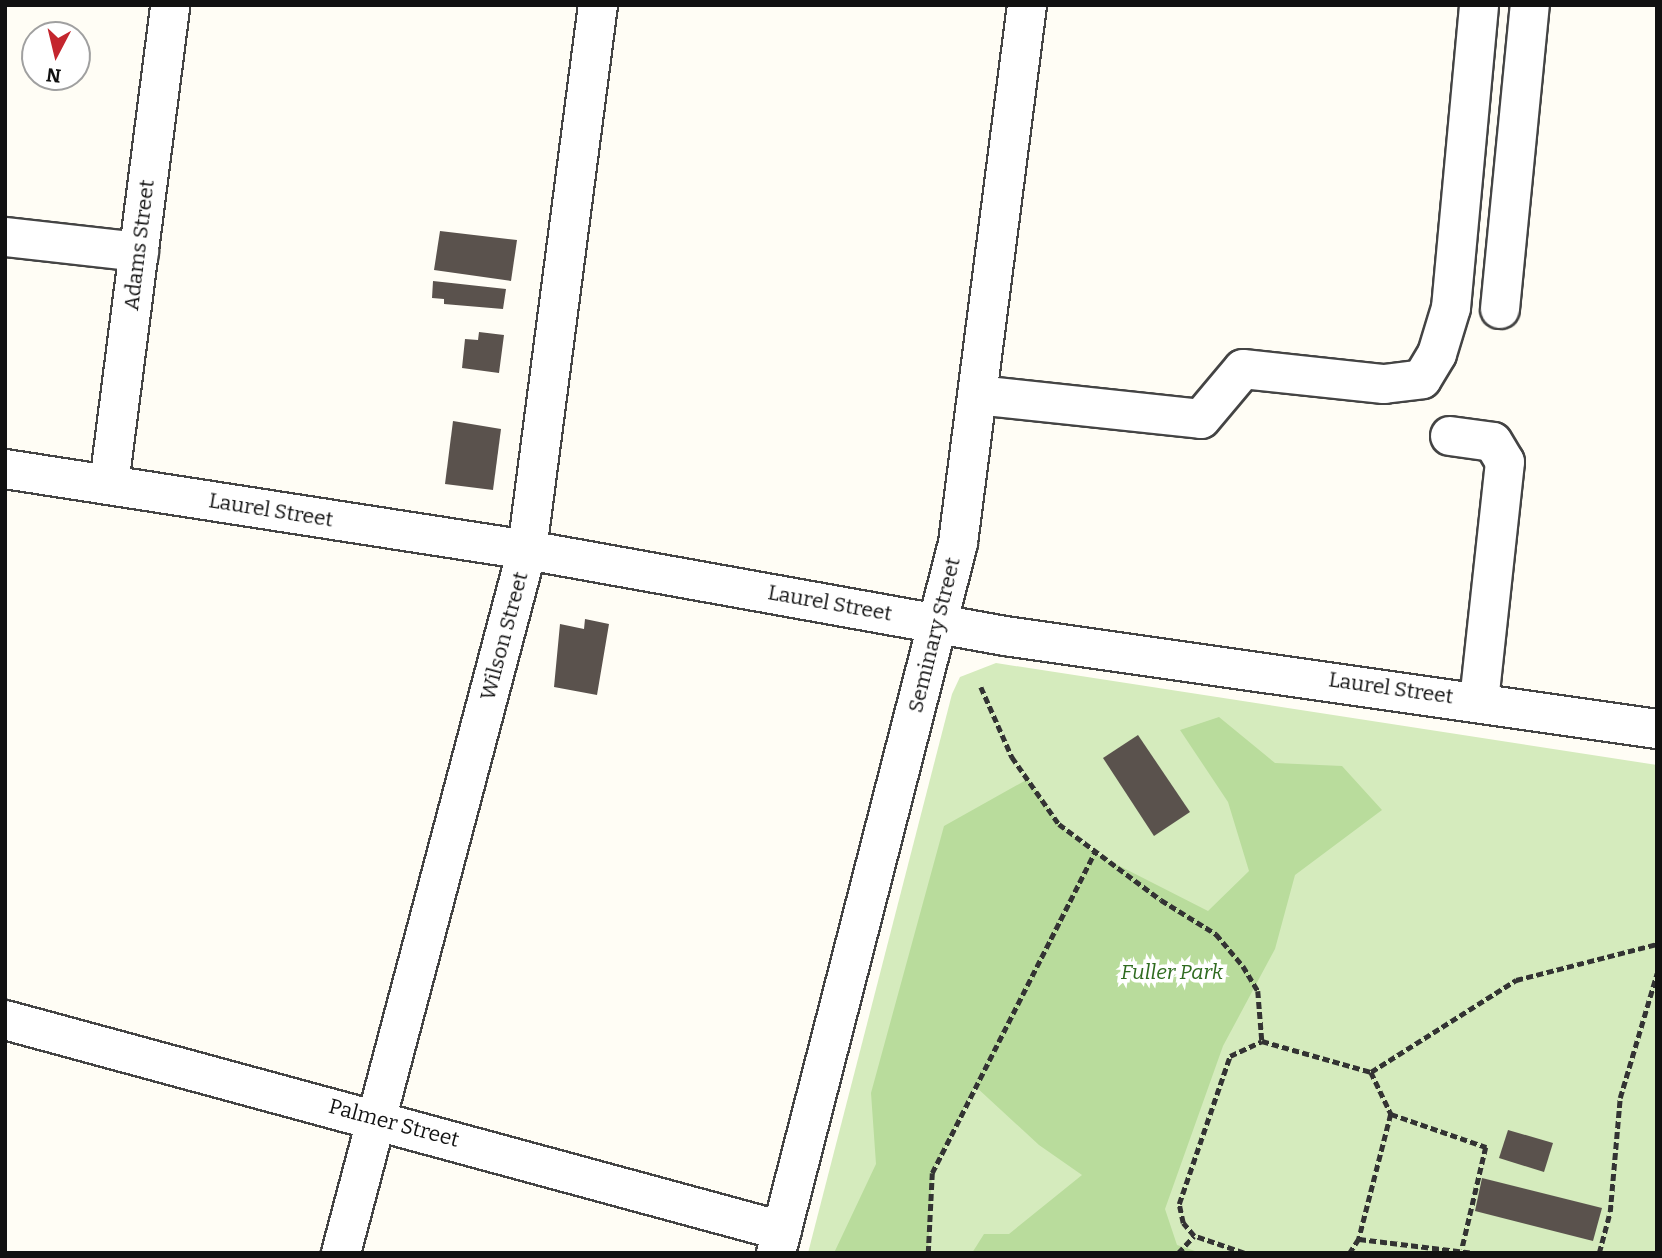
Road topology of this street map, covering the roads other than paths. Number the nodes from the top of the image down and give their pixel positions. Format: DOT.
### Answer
graph roads {
  1 [pos="170,5"];
  2 [pos="598,5"];
  3 [pos="1027,5"];
  4 [pos="1479,5"];
  5 [pos="1530,5"];
  6 [pos="5,236"];
  7 [pos="139,251"];
  8 [pos="1500,309"];
  9 [pos="977,395"];
  10 [pos="1450,436"];
  11 [pos="5,469"];
  12 [pos="109,484"];
  13 [pos="527,550"];
  14 [pos="937,622"];
  15 [pos="1479,701"];
  16 [pos="1657,729"];
  17 [pos="5,1020"];
  18 [pos="377,1118"];
  19 [pos="779,1242"];
  20 [pos="341,1253"];
  1 -- 7 [label="street, Adams Street"];
  2 -- 13 [label="street, Wilson Street"];
  3 -- 9 [label="street, Seminary Street"];
  4 -- 9 [label="street"];
  5 -- 8 [label="street"];
  6 -- 7 [label="street"];
  7 -- 12 [label="street, Adams Street"];
  9 -- 14 [label="street, Seminary Street"];
  10 -- 15 [label="street"];
  11 -- 12 [label="street, Laurel Street"];
  12 -- 13 [label="street, Laurel Street"];
  13 -- 14 [label="street, Laurel Street"];
  13 -- 18 [label="street, Wilson Street"];
  14 -- 15 [label="street, Laurel Street"];
  14 -- 19 [label="street, Seminary Street"];
  15 -- 16 [label="street, Laurel Street"];
  17 -- 18 [label="street, Palmer Street"];
  18 -- 19 [label="street, Palmer Street"];
  18 -- 20 [label="street, Wilson Street"];
}
